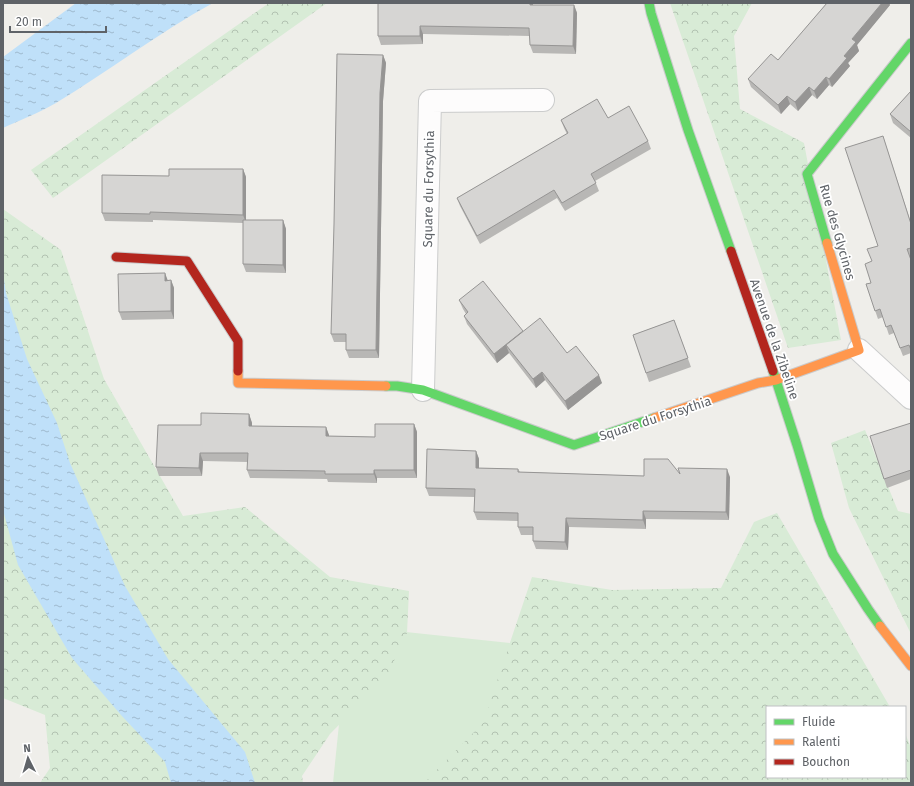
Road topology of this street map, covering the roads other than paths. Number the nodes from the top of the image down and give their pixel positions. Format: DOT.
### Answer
graph roads {
  1 [pos="649,3"];
  2 [pos="911,43"];
  3 [pos="543,100"];
  4 [pos="116,257"];
  5 [pos="859,350"];
  6 [pos="776,380"];
  7 [pos="423,390"];
  8 [pos="911,398"];
  9 [pos="911,666"];
  1 -- 6 [label="street, Avenue de la Zibeline"];
  2 -- 5 [label="street, Rue des Glycines"];
  3 -- 7 [label="street, Square du Forsythia"];
  4 -- 7 [label="street, Square du Forsythia"];
  5 -- 6 [label="street"];
  5 -- 8 [label="street"];
  6 -- 7 [label="street, Square du Forsythia"];
  6 -- 9 [label="street, Avenue de la Zibeline"];
}
